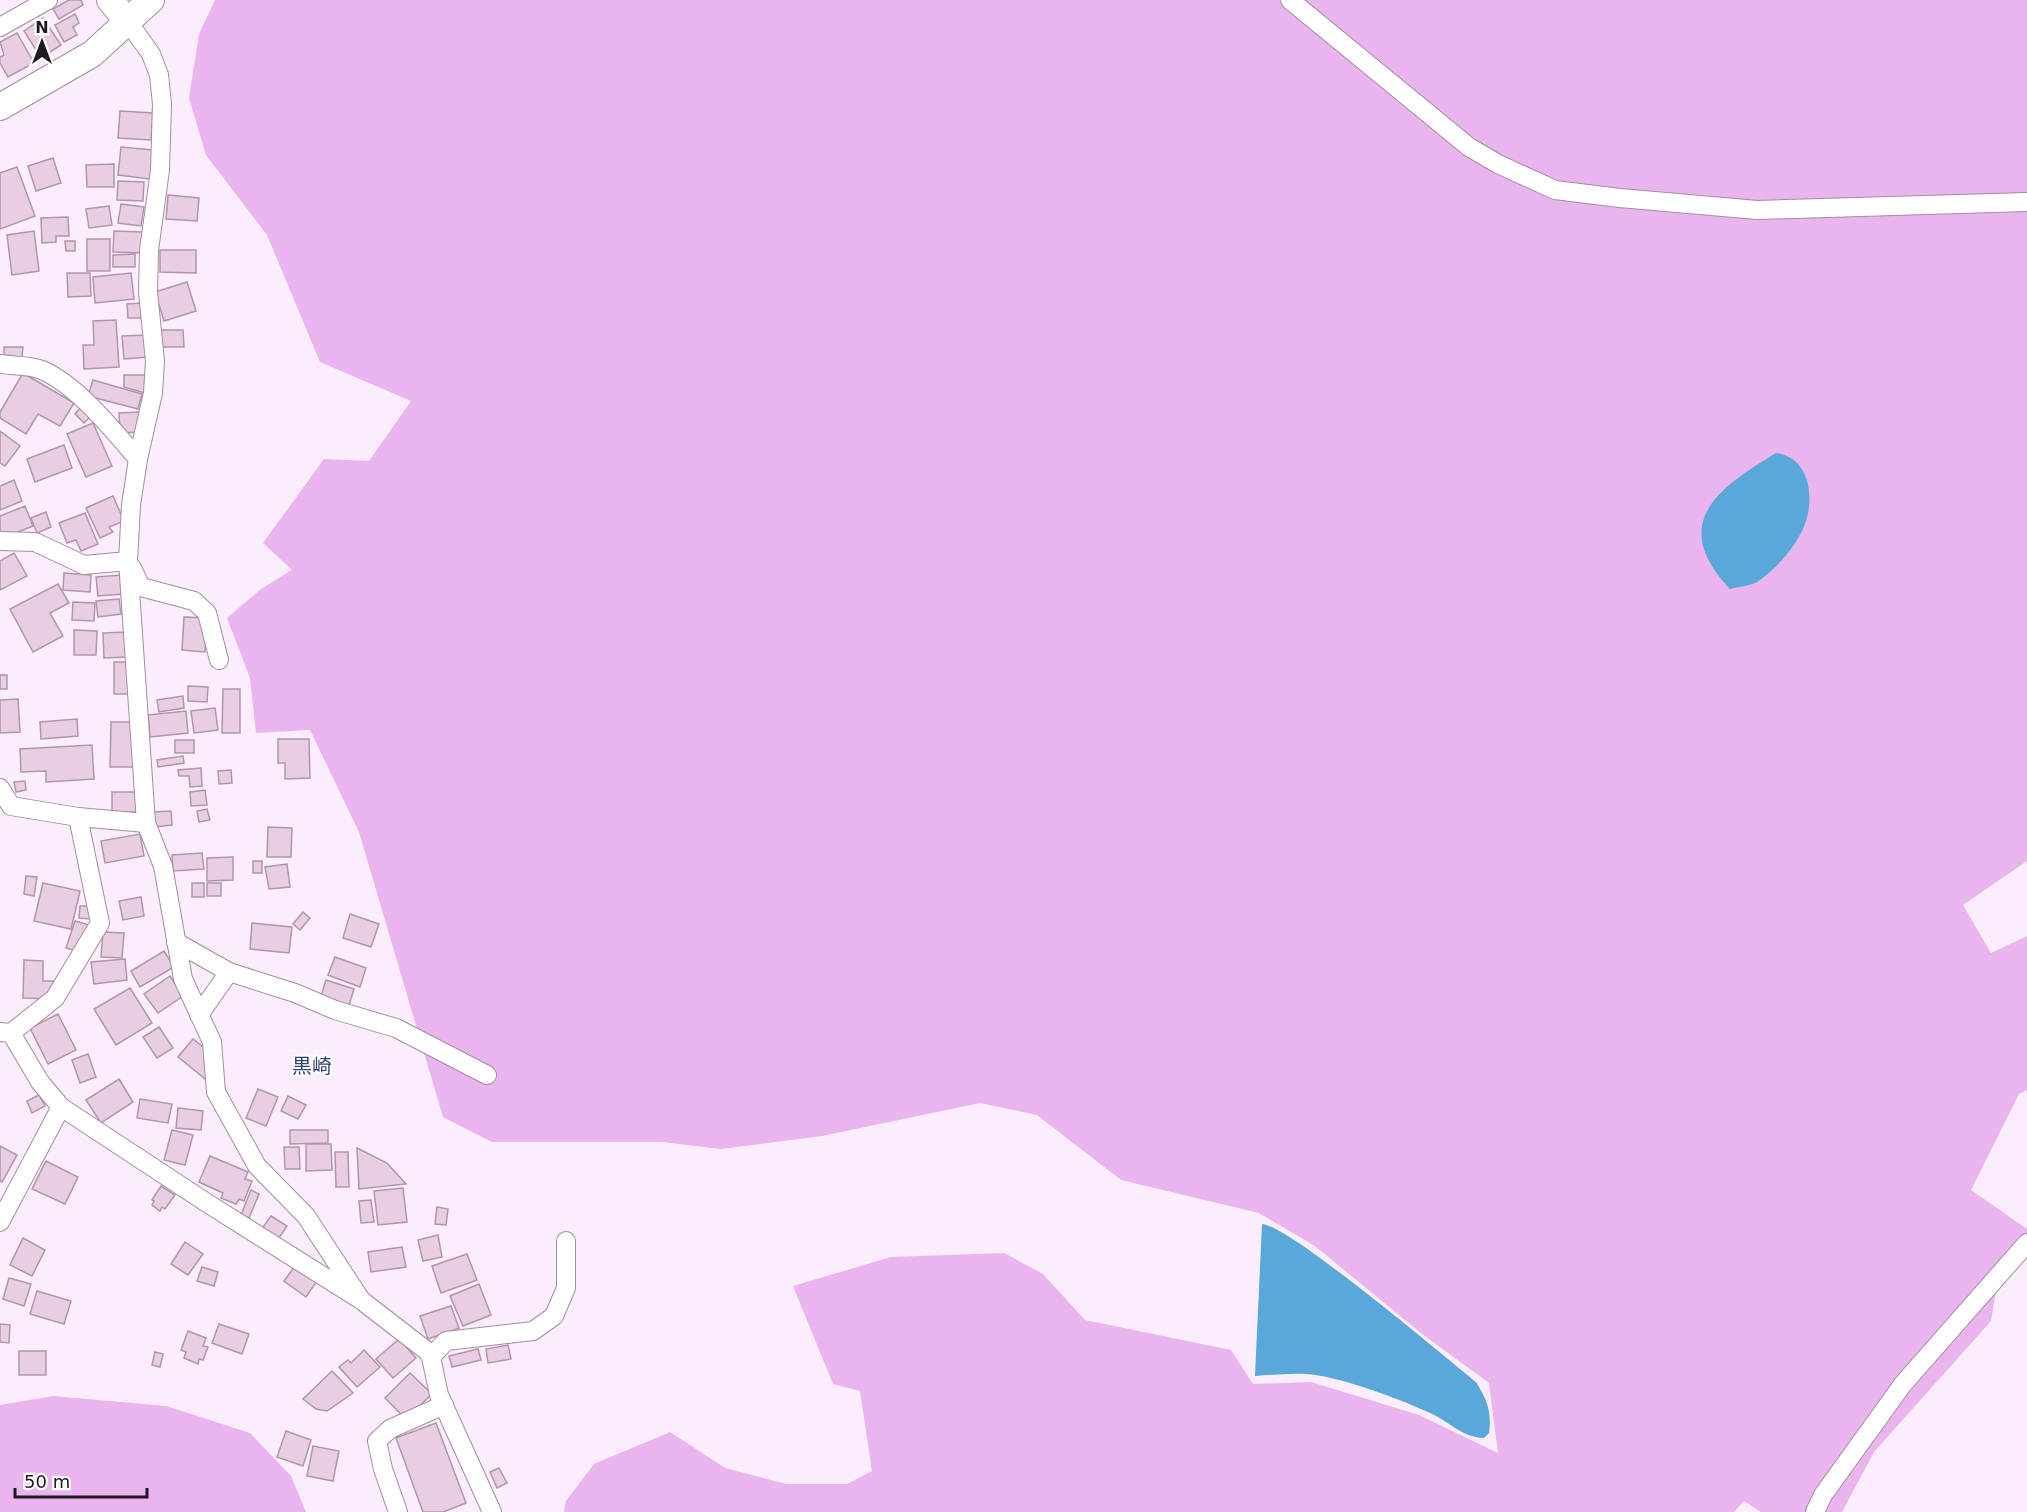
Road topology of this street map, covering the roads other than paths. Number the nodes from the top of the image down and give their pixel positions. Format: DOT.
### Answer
graph roads {
  1 [pos="48,0"];
  2 [pos="110,0"];
  3 [pos="151,0"];
  4 [pos="1290,0"];
  5 [pos="128,22"];
  6 [pos="0,27"];
  7 [pos="0,107"];
  8 [pos="2027,202"];
  9 [pos="0,364"];
  10 [pos="138,459"];
  11 [pos="0,541"];
  12 [pos="128,561"];
  13 [pos="219,660"];
  14 [pos="0,788"];
  15 [pos="78,817"];
  16 [pos="146,823"];
  17 [pos="176,942"];
  18 [pos="229,972"];
  19 [pos="200,1015"];
  20 [pos="5,1033"];
  21 [pos="487,1075"];
  22 [pos="61,1107"];
  23 [pos="0,1222"];
  24 [pos="566,1241"];
  25 [pos="2027,1243"];
  26 [pos="362,1300"];
  27 [pos="430,1357"];
  28 [pos="444,1405"];
  29 [pos="398,1512"];
  30 [pos="492,1512"];
  31 [pos="1815,1512"];
  1 -- 6 [label="street"];
  2 -- 5 [label="street"];
  3 -- 5 [label="street"];
  4 -- 8 [label="street"];
  5 -- 7 [label="street"];
  5 -- 10 [label="street"];
  9 -- 10 [label="street"];
  10 -- 12 [label="street"];
  11 -- 12 [label="street"];
  12 -- 13 [label="street"];
  12 -- 16 [label="street"];
  14 -- 15 [label="street"];
  15 -- 16 [label="street"];
  15 -- 20 [label="street"];
  16 -- 17 [label="street"];
  17 -- 18 [label="street"];
  17 -- 19 [label="street"];
  18 -- 19 [label="street"];
  18 -- 21 [label="street"];
  19 -- 26 [label="street"];
  20 -- 22 [label="street"];
  22 -- 23 [label="street"];
  22 -- 26 [label="street"];
  24 -- 27 [label="street"];
  25 -- 31 [label="street"];
  26 -- 27 [label="street"];
  27 -- 28 [label="street"];
  28 -- 29 [label="street"];
  28 -- 30 [label="street"];
}
